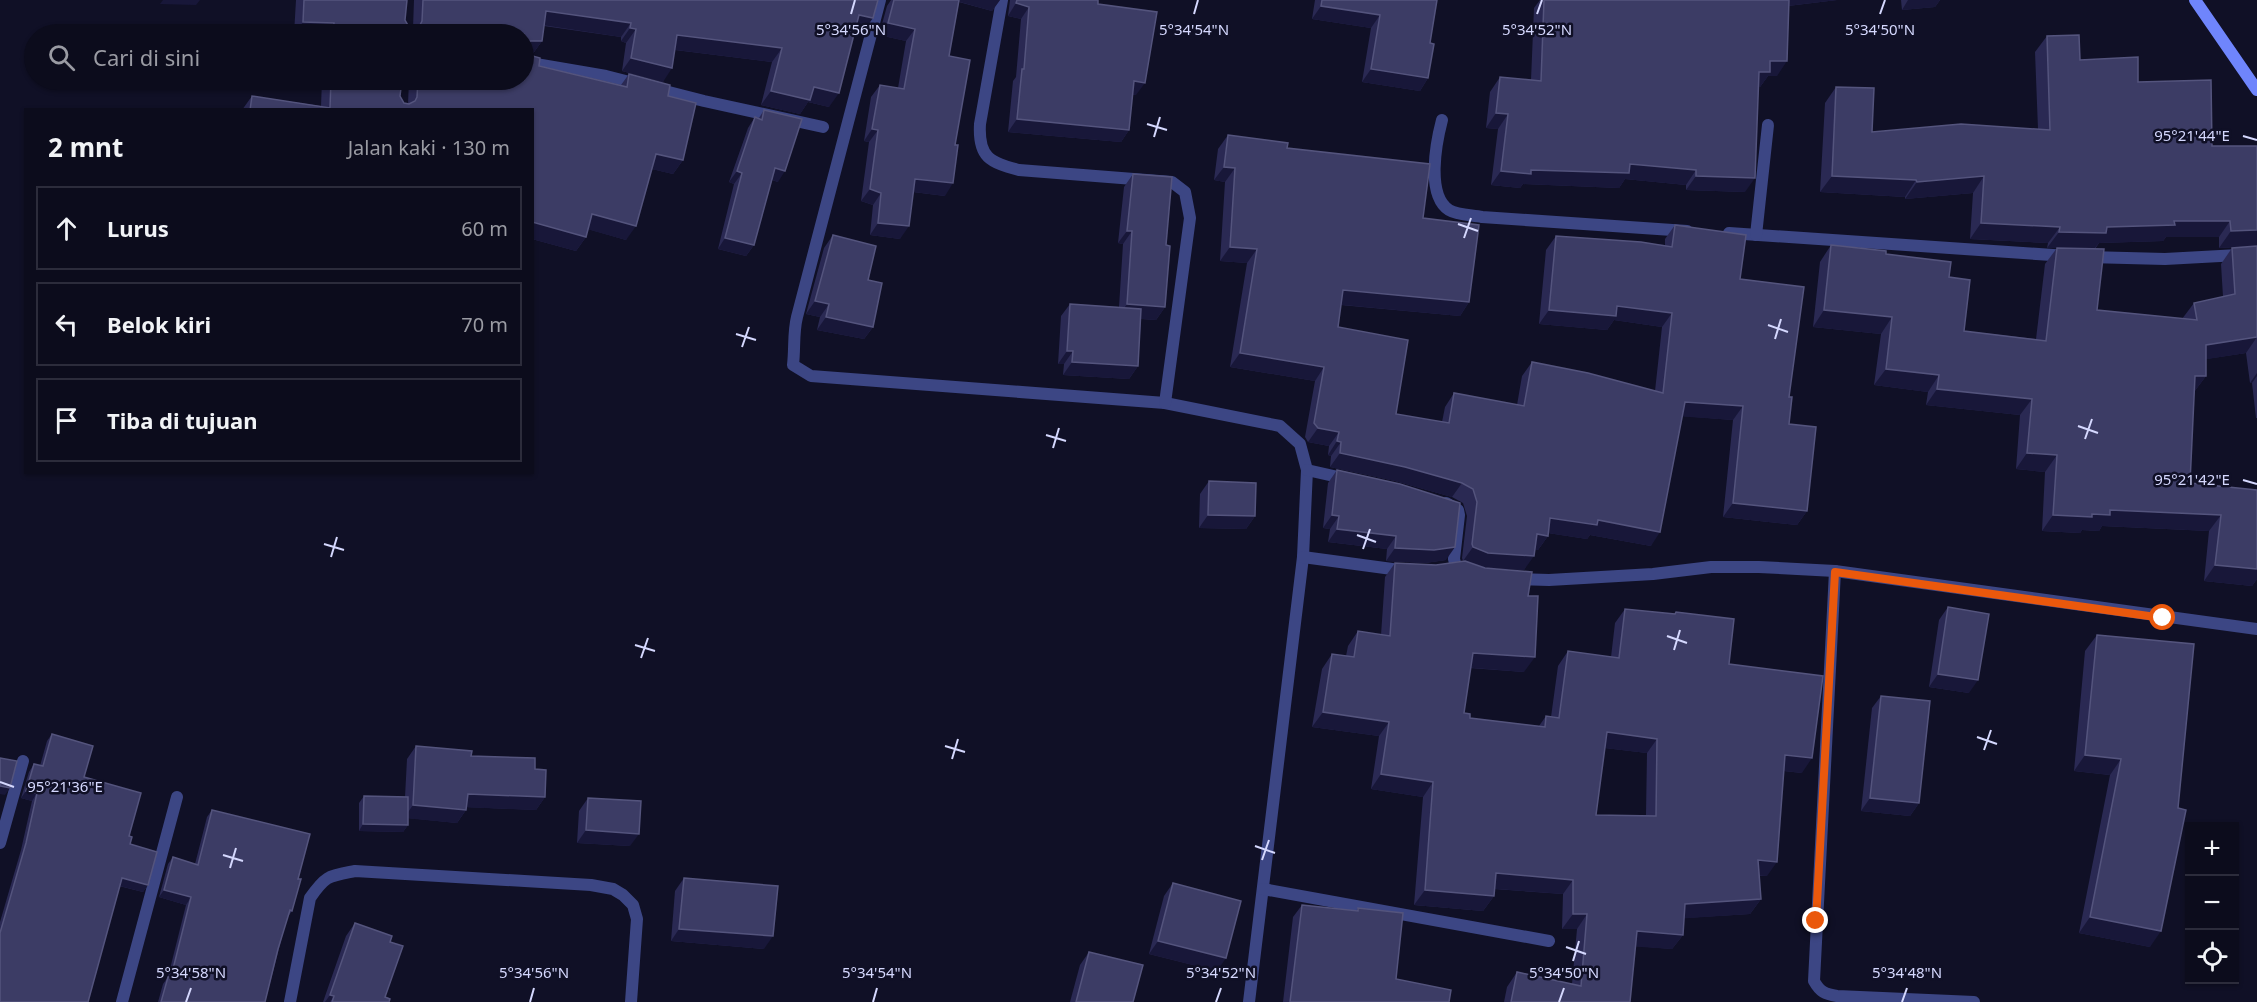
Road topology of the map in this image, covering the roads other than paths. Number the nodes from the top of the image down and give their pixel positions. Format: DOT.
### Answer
graph roads {
  1 [pos="880,0"];
  2 [pos="1002,0"];
  3 [pos="2195,0"];
  4 [pos="534,64"];
  5 [pos="2257,90"];
  6 [pos="1442,120"];
  7 [pos="1768,125"];
  8 [pos="823,127"];
  9 [pos="1696,231"];
  10 [pos="1720,233"];
  11 [pos="1756,235"];
  12 [pos="2257,254"];
  13 [pos="1165,403"];
  14 [pos="1307,470"];
  15 [pos="1361,482"];
  16 [pos="1439,502"];
  17 [pos="1303,557"];
  18 [pos="1417,571"];
  19 [pos="1835,572"];
  20 [pos="1476,575"];
  21 [pos="1505,578"];
  22 [pos="2257,629"];
  23 [pos="23,761"];
  24 [pos="177,797"];
  25 [pos="0,843"];
  26 [pos="1263,889"];
  27 [pos="1549,941"];
  28 [pos="122,1002"];
  29 [pos="290,1002"];
  30 [pos="631,1002"];
  31 [pos="1249,1002"];
  32 [pos="1974,1002"];
  1 -- 13 [label="street"];
  2 -- 13 [label="street"];
  3 -- 5 [label="street"];
  4 -- 8 [label="street"];
  6 -- 9 [label="street"];
  7 -- 11 [label="street"];
  10 -- 11 [label="street"];
  11 -- 12 [label="street"];
  13 -- 14 [label="street"];
  14 -- 15 [label="street"];
  14 -- 17 [label="street"];
  16 -- 20 [label="street"];
  17 -- 18 [label="street"];
  17 -- 26 [label="street"];
  19 -- 21 [label="street"];
  19 -- 22 [label="street"];
  19 -- 32 [label="street"];
  23 -- 25 [label="street"];
  24 -- 28 [label="street"];
  26 -- 27 [label="street"];
  26 -- 31 [label="street"];
  29 -- 30 [label="street"];
}
